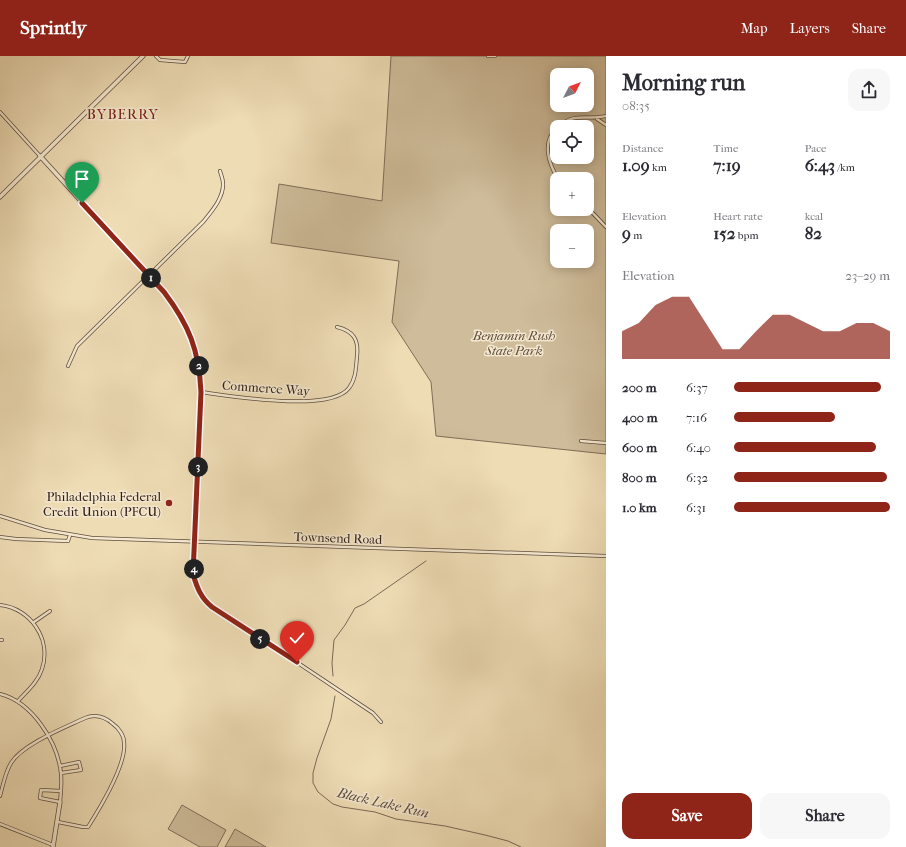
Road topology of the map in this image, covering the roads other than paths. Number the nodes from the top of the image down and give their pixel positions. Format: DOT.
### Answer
graph roads {
  1 [pos="143,56"];
  2 [pos="156,56"];
  3 [pos="188,56"];
  4 [pos="488,56"];
  5 [pos="495,56"];
  6 [pos="0,112"];
  7 [pos="606,116"];
  8 [pos="596,118"];
  9 [pos="570,120"];
  10 [pos="606,125"];
  11 [pos="550,139"];
  12 [pos="40,156"];
  13 [pos="220,171"];
  14 [pos="554,172"];
  15 [pos="0,196"];
  16 [pos="594,215"];
  17 [pos="606,228"];
  18 [pos="148,276"];
  19 [pos="337,327"];
  20 [pos="68,366"];
  21 [pos="201,392"];
  22 [pos="581,441"];
  23 [pos="606,444"];
  24 [pos="0,516"];
  25 [pos="70,535"];
  26 [pos="0,537"];
  27 [pos="196,543"];
  28 [pos="606,556"];
  29 [pos="0,605"];
  30 [pos="50,611"];
  31 [pos="34,622"];
  32 [pos="0,694"];
  33 [pos="18,701"];
  34 [pos="381,722"];
  35 [pos="49,736"];
  36 [pos="60,766"];
  37 [pos="61,773"];
  38 [pos="61,792"];
  39 [pos="0,796"];
  40 [pos="60,802"];
  41 [pos="58,822"];
  42 [pos="0,824"];
  43 [pos="53,846"];
  1 -- 12 [label="street"];
  2 -- 3 [label="street"];
  4 -- 5 [label="street"];
  6 -- 12 [label="street"];
  7 -- 8 [label="street"];
  8 -- 9 [label="street"];
  8 -- 10 [label="street"];
  11 -- 14 [label="street"];
  12 -- 15 [label="street"];
  12 -- 18 [label="street"];
  13 -- 18 [label="street"];
  16 -- 17 [label="street"];
  18 -- 20 [label="street"];
  18 -- 21 [label="street"];
  19 -- 21 [label="street, Commerce Way"];
  21 -- 27 [label="street"];
  22 -- 23 [label="street"];
  24 -- 25 [label="street, Townsend Road"];
  25 -- 26 [label="street, Townsend Road"];
  25 -- 27 [label="street, Townsend Road"];
  27 -- 28 [label="street, Townsend Road"];
  27 -- 34 [label="street"];
  29 -- 31 [label="street"];
  30 -- 31 [label="street"];
  31 -- 33 [label="street"];
  32 -- 33 [label="street"];
  33 -- 35 [label="street"];
  35 -- 36 [label="street"];
  35 -- 39 [label="street"];
  35 -- 41 [label="street"];
  36 -- 37 [label="street"];
  36 -- 37 [label="street"];
  37 -- 38 [label="street"];
  38 -- 40 [label="street"];
  38 -- 40 [label="street"];
  40 -- 41 [label="street"];
  41 -- 43 [label="street"];
  42 -- 43 [label="street"];
}
